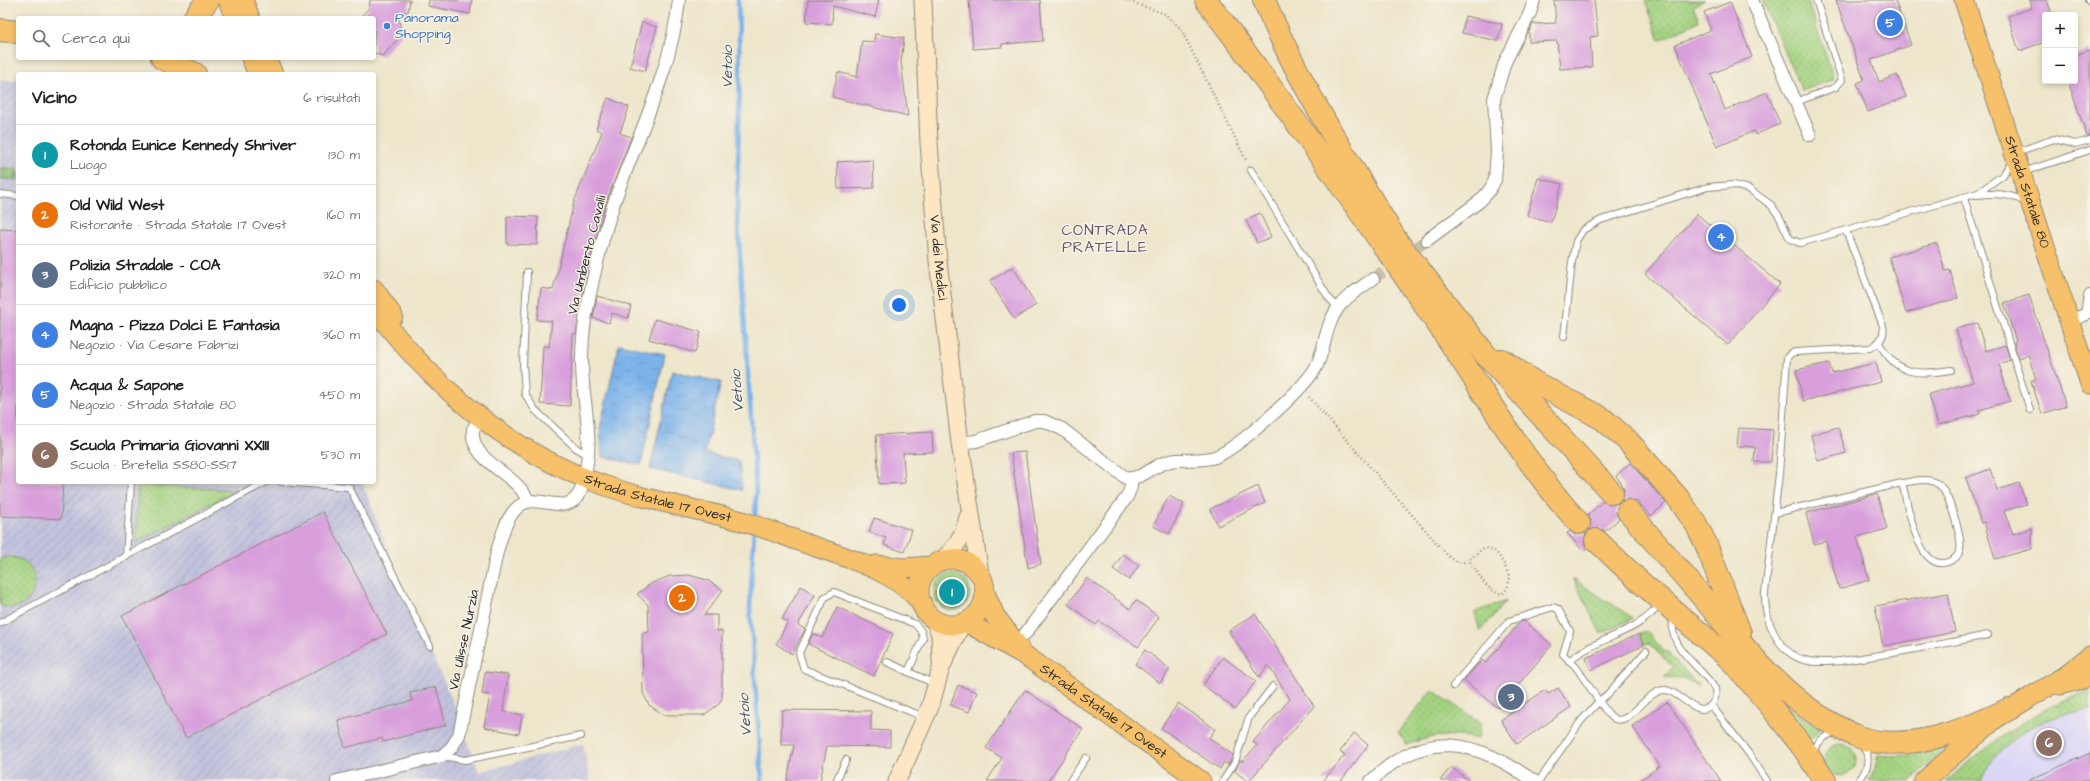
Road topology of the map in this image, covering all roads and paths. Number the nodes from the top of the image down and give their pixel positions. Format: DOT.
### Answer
graph roads {
  1 [pos="208,0"];
  2 [pos="228,0"];
  3 [pos="243,0"];
  4 [pos="679,0"];
  5 [pos="923,0"];
  6 [pos="1126,0"];
  7 [pos="1206,0"];
  8 [pos="1222,0"];
  9 [pos="1264,0"];
  10 [pos="1534,0"];
  11 [pos="1752,0"];
  12 [pos="1816,0"];
  13 [pos="1964,0"];
  14 [pos="196,16"];
  15 [pos="234,16"];
  16 [pos="249,16"];
  17 [pos="0,30"];
  18 [pos="16,32"];
  19 [pos="166,60"];
  20 [pos="252,60"];
  21 [pos="267,60"];
  22 [pos="191,72"];
  23 [pos="257,72"];
  24 [pos="272,72"];
  25 [pos="1796,102"];
  26 [pos="1810,135"];
  27 [pos="2090,140"];
  28 [pos="2090,150"];
  29 [pos="2014,153"];
  30 [pos="1251,170"];
  31 [pos="1998,180"];
  32 [pos="2017,180"];
  33 [pos="0,194"];
  34 [pos="2002,194"];
  35 [pos="16,196"];
  36 [pos="1966,197"];
  37 [pos="2031,206"];
  38 [pos="1846,231"];
  39 [pos="1427,240"];
  40 [pos="1388,241"];
  41 [pos="527,272"];
  42 [pos="1373,280"];
  43 [pos="376,292"];
  44 [pos="2090,296"];
  45 [pos="1338,308"];
  46 [pos="376,310"];
  47 [pos="1453,314"];
  48 [pos="2088,315"];
  49 [pos="2069,321"];
  50 [pos="1564,337"];
  51 [pos="1879,343"];
  52 [pos="1951,370"];
  53 [pos="2090,384"];
  54 [pos="1301,387"];
  55 [pos="2030,410"];
  56 [pos="474,412"];
  57 [pos="960,444"];
  58 [pos="588,456"];
  59 [pos="584,478"];
  60 [pos="1131,478"];
  61 [pos="1902,483"];
  62 [pos="131,484"];
  63 [pos="262,484"];
  64 [pos="309,484"];
  65 [pos="1612,493"];
  66 [pos="528,501"];
  67 [pos="1628,511"];
  68 [pos="969,513"];
  69 [pos="1775,513"];
  70 [pos="1579,523"];
  71 [pos="1596,540"];
  72 [pos="126,557"];
  73 [pos="1469,561"];
  74 [pos="862,562"];
  75 [pos="936,564"];
  76 [pos="980,574"];
  77 [pos="985,593"];
  78 [pos="922,603"];
  79 [pos="1670,607"];
  80 [pos="934,618"];
  81 [pos="964,622"];
  82 [pos="0,623"];
  83 [pos="1025,634"];
  84 [pos="1988,635"];
  85 [pos="430,646"];
  86 [pos="1646,651"];
  87 [pos="1026,656"];
  88 [pos="2090,656"];
  89 [pos="1754,659"];
  90 [pos="1569,661"];
  91 [pos="887,662"];
  92 [pos="941,668"];
  93 [pos="908,672"];
  94 [pos="2090,677"];
  95 [pos="936,685"];
  96 [pos="1273,686"];
  97 [pos="1453,686"];
  98 [pos="2037,693"];
  99 [pos="1599,701"];
  100 [pos="1711,705"];
  101 [pos="2009,709"];
  102 [pos="925,718"];
  103 [pos="1851,734"];
  104 [pos="581,736"];
  105 [pos="442,756"];
  106 [pos="1086,758"];
  107 [pos="846,760"];
  108 [pos="1812,760"];
  109 [pos="337,781"];
  110 [pos="836,781"];
  111 [pos="897,781"];
  112 [pos="1070,781"];
  113 [pos="1201,781"];
  114 [pos="1223,781"];
  115 [pos="1371,781"];
  116 [pos="1534,781"];
  117 [pos="1539,781"];
  118 [pos="1767,781"];
  119 [pos="1825,781"];
  120 [pos="1858,781"];
  121 [pos="1924,781"];
  1 -- 14 [label="highway"];
  2 -- 15 [label="main road"];
  3 -- 16 [label="main road"];
  4 -- 58 [label="street, Via Umberto Cavalli"];
  5 -- 57 [label="street, Via dei Medici"];
  6 -- 30 [label="path"];
  7 -- 40 [label="highway"];
  8 -- 40 [label="highway"];
  9 -- 40 [label="highway"];
  10 -- 39 [label="street"];
  11 -- 25 [label="street"];
  12 -- 25 [label="lane"];
  13 -- 29 [label="main road, Strada Statale 80"];
  17 -- 18 [label="highway"];
  19 -- 22 [label="highway"];
  20 -- 23 [label="main road"];
  21 -- 24 [label="main road"];
  25 -- 26 [label="street"];
  27 -- 29 [label="lane"];
  28 -- 32 [label="lane"];
  29 -- 31 [label="lane"];
  29 -- 32 [label="main road, Strada Statale 80"];
  30 -- 45 [label="lane"];
  31 -- 32 [label="lane"];
  31 -- 36 [label="lane"];
  32 -- 34 [label="lane"];
  32 -- 37 [label="main road, Strada Statale 80"];
  33 -- 35 [label="lane"];
  34 -- 36 [label="lane"];
  34 -- 37 [label="lane"];
  36 -- 38 [label="lane"];
  36 -- 55 [label="lane"];
  37 -- 49 [label="main road, Strada Statale 80"];
  38 -- 50 [label="lane"];
  38 -- 51 [label="lane"];
  40 -- 47 [label="highway"];
  40 -- 70 [label="highway"];
  41 -- 58 [label="lane"];
  42 -- 45 [label="street"];
  43 -- 56 [label="main road, Strada Statale 17 Ovest"];
  44 -- 48 [label="street"];
  45 -- 54 [label="street"];
  46 -- 56 [label="main road, Strada Statale 17 Ovest"];
  47 -- 65 [label="highway"];
  47 -- 89 [label="highway"];
  48 -- 49 [label="street"];
  49 -- 53 [label="main road, Strada Statale 80"];
  51 -- 52 [label="lane"];
  51 -- 69 [label="lane"];
  54 -- 60 [label="street"];
  54 -- 73 [label="path"];
  56 -- 59 [label="main road, Strada Statale 17 Ovest"];
  56 -- 66 [label="street"];
  57 -- 60 [label="street"];
  57 -- 68 [label="street, Via dei Medici"];
  58 -- 59 [label="street, Via Umberto Cavalli"];
  59 -- 66 [label="street"];
  59 -- 74 [label="main road, Strada Statale 17 Ovest"];
  60 -- 83 [label="street"];
  61 -- 61 [label="lane"];
  61 -- 69 [label="lane"];
  62 -- 72 [label="lane"];
  63 -- 72 [label="lane"];
  64 -- 85 [label="lane"];
  66 -- 105 [label="street, Via Ulisse Nurzia"];
  67 -- 89 [label="highway"];
  68 -- 75 [label="street, Via dei Medici"];
  68 -- 76 [label="street, Via dei Medici"];
  69 -- 84 [label="lane"];
  71 -- 79 [label="highway"];
  72 -- 82 [label="lane"];
  73 -- 73 [label="path"];
  74 -- 75 [label="main road, Strada Statale 17 Ovest"];
  74 -- 78 [label="main road, Strada Statale 17 Ovest"];
  75 -- 76 [label="main road"];
  75 -- 78 [label="main road"];
  76 -- 77 [label="main road"];
  77 -- 81 [label="main road"];
  77 -- 87 [label="main road, Strada Statale 17 Ovest"];
  78 -- 80 [label="main road"];
  79 -- 90 [label="lane"];
  79 -- 100 [label="lane"];
  79 -- 108 [label="highway"];
  80 -- 81 [label="main road"];
  80 -- 92 [label="street"];
  81 -- 87 [label="main road, Strada Statale 17 Ovest"];
  81 -- 92 [label="street"];
  86 -- 99 [label="lane"];
  87 -- 113 [label="main road, Strada Statale 17 Ovest"];
  88 -- 98 [label="main road"];
  89 -- 103 [label="highway"];
  90 -- 97 [label="lane"];
  90 -- 99 [label="lane"];
  91 -- 93 [label="lane"];
  92 -- 95 [label="street"];
  93 -- 95 [label="lane"];
  93 -- 102 [label="lane"];
  94 -- 98 [label="main road"];
  95 -- 102 [label="street"];
  96 -- 114 [label="lane"];
  98 -- 101 [label="main road"];
  99 -- 100 [label="lane"];
  99 -- 117 [label="lane"];
  100 -- 118 [label="lane"];
  101 -- 103 [label="highway"];
  101 -- 121 [label="main road"];
  102 -- 111 [label="street"];
  103 -- 108 [label="lane"];
  103 -- 120 [label="lane"];
  104 -- 105 [label="lane"];
  105 -- 109 [label="street"];
  106 -- 112 [label="lane"];
  107 -- 110 [label="lane"];
  108 -- 119 [label="highway"];
  115 -- 116 [label="street"];
}
